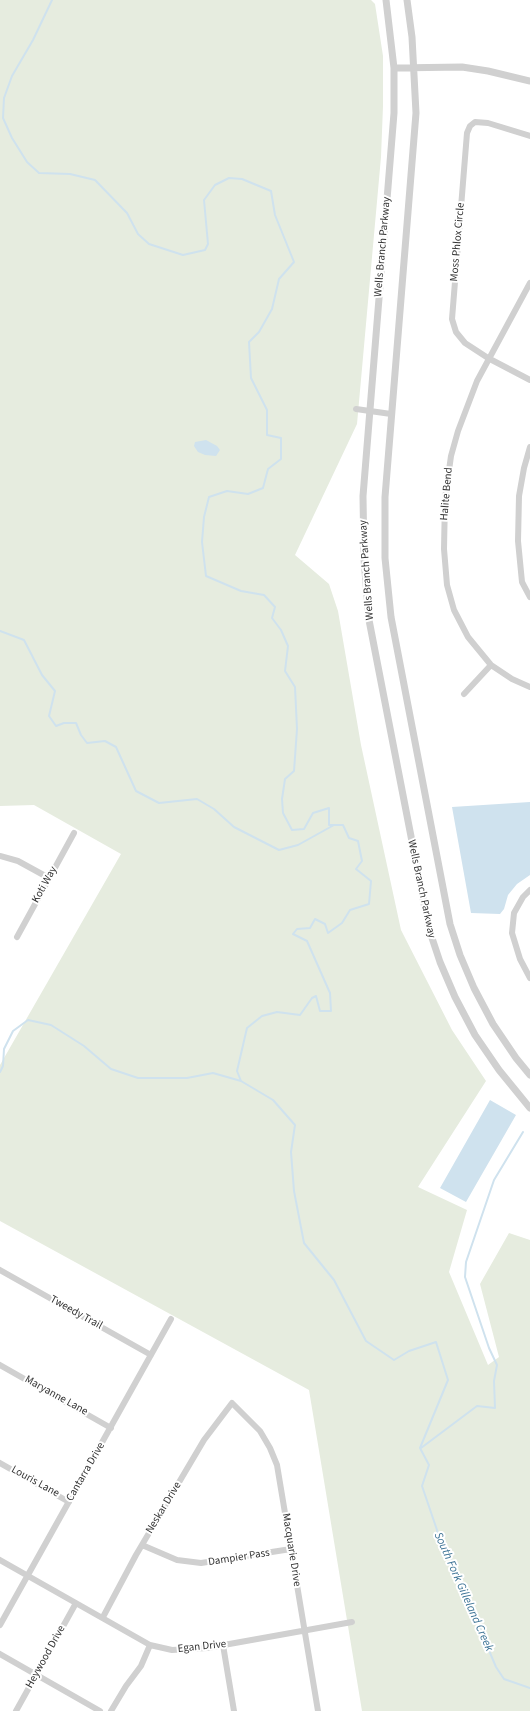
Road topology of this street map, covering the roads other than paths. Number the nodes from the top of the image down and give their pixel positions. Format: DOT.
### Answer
graph roads {
  1 [pos="386,0"];
  2 [pos="406,0"];
  3 [pos="414,67"];
  4 [pos="394,68"];
  5 [pos="530,81"];
  6 [pos="530,136"];
  7 [pos="530,283"];
  8 [pos="488,358"];
  9 [pos="530,380"];
  10 [pos="356,410"];
  11 [pos="369,411"];
  12 [pos="391,414"];
  13 [pos="530,447"];
  14 [pos="530,597"];
  15 [pos="491,665"];
  16 [pos="530,687"];
  17 [pos="464,694"];
  18 [pos="74,833"];
  19 [pos="0,856"];
  20 [pos="49,878"];
  21 [pos="530,890"];
  22 [pos="17,937"];
  23 [pos="530,978"];
  24 [pos="530,1075"];
  25 [pos="530,1108"];
  26 [pos="0,1270"];
  27 [pos="171,1319"];
  28 [pos="151,1355"];
  29 [pos="0,1365"];
  30 [pos="232,1403"];
  31 [pos="111,1428"];
  32 [pos="0,1463"];
  33 [pos="69,1502"];
  34 [pos="142,1545"];
  35 [pos="291,1549"];
  36 [pos="0,1560"];
  37 [pos="29,1576"];
  38 [pos="76,1603"];
  39 [pos="103,1617"];
  40 [pos="352,1622"];
  41 [pos="0,1625"];
  42 [pos="305,1631"];
  43 [pos="150,1645"];
  44 [pos="223,1645"];
  45 [pos="0,1654"];
  46 [pos="36,1675"];
  47 [pos="16,1711"];
  48 [pos="100,1711"];
  49 [pos="110,1711"];
  50 [pos="234,1711"];
  51 [pos="318,1711"];
  1 -- 4 [label="street, Wells Branch Parkway"];
  2 -- 3 [label="street, Wells Branch Parkway"];
  3 -- 4 [label="street"];
  3 -- 5 [label="street"];
  3 -- 12 [label="street, Wells Branch Parkway"];
  4 -- 11 [label="street, Wells Branch Parkway"];
  6 -- 8 [label="street, Moss Phlox Circle"];
  7 -- 8 [label="street, Halite Bend"];
  8 -- 9 [label="street, Moss Phlox Circle"];
  8 -- 15 [label="street, Halite Bend"];
  10 -- 11 [label="street"];
  11 -- 12 [label="street"];
  11 -- 25 [label="street, Wells Branch Parkway"];
  12 -- 24 [label="street, Wells Branch Parkway"];
  13 -- 14 [label="street"];
  15 -- 16 [label="street, Halite Bend"];
  15 -- 17 [label="street"];
  18 -- 20 [label="street, Koti Way"];
  19 -- 20 [label="street"];
  20 -- 22 [label="street, Koti Way"];
  21 -- 23 [label="street"];
  26 -- 28 [label="street, Tweedy Trail"];
  27 -- 28 [label="street, Cantarra Drive"];
  28 -- 31 [label="street, Cantarra Drive"];
  29 -- 31 [label="street, Maryanne Lane"];
  30 -- 34 [label="street, Neskar Drive"];
  30 -- 35 [label="street, Macquarie Drive"];
  31 -- 33 [label="street, Cantarra Drive"];
  32 -- 33 [label="street, Louris Lane"];
  33 -- 37 [label="street, Cantarra Drive"];
  34 -- 35 [label="street, Dampier Pass"];
  34 -- 39 [label="street, Neskar Drive"];
  35 -- 42 [label="street, Macquarie Drive"];
  36 -- 37 [label="street, Egan Drive"];
  37 -- 38 [label="street, Egan Drive"];
  37 -- 41 [label="street, Cantarra Drive"];
  38 -- 39 [label="street, Egan Drive"];
  38 -- 46 [label="street, Heywood Drive"];
  39 -- 43 [label="street, Egan Drive"];
  40 -- 42 [label="street, Egan Drive"];
  42 -- 44 [label="street, Egan Drive"];
  42 -- 51 [label="street, Macquarie Drive"];
  43 -- 44 [label="street, Egan Drive"];
  43 -- 49 [label="street"];
  44 -- 50 [label="street"];
  45 -- 46 [label="street"];
  46 -- 47 [label="street, Heywood Drive"];
  46 -- 48 [label="street"];
}
